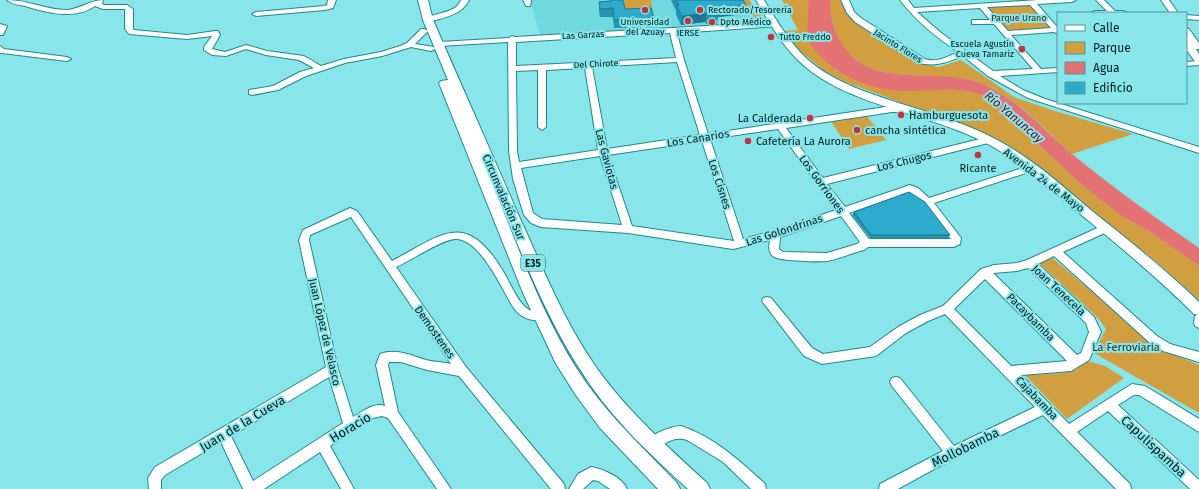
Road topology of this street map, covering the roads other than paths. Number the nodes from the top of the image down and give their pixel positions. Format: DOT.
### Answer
graph roads {
  1 [pos="11,0"];
  2 [pos="99,0"];
  3 [pos="332,0"];
  4 [pos="416,0"];
  5 [pos="423,0"];
  6 [pos="465,0"];
  7 [pos="760,0"];
  8 [pos="845,0"];
  9 [pos="904,0"];
  10 [pos="950,0"];
  11 [pos="1072,0"];
  12 [pos="1100,0"];
  13 [pos="1157,0"];
  14 [pos="1165,0"];
  15 [pos="1054,1"];
  16 [pos="991,3"];
  17 [pos="1032,3"];
  18 [pos="982,6"];
  19 [pos="957,7"];
  20 [pos="912,10"];
  21 [pos="1112,12"];
  22 [pos="1165,12"];
  23 [pos="1173,12"];
  24 [pos="256,14"];
  25 [pos="1187,17"];
  26 [pos="1199,18"];
  27 [pos="975,22"];
  28 [pos="997,22"];
  29 [pos="775,24"];
  30 [pos="0,26"];
  31 [pos="426,26"];
  32 [pos="1056,29"];
  33 [pos="673,31"];
  34 [pos="1187,32"];
  35 [pos="1007,33"];
  36 [pos="0,34"];
  37 [pos="512,38"];
  38 [pos="1187,44"];
  39 [pos="410,45"];
  40 [pos="435,46"];
  41 [pos="0,48"];
  42 [pos="1199,50"];
  43 [pos="963,53"];
  44 [pos="67,60"];
  45 [pos="680,60"];
  46 [pos="1199,62"];
  47 [pos="1187,64"];
  48 [pos="588,65"];
  49 [pos="542,67"];
  50 [pos="320,68"];
  51 [pos="513,69"];
  52 [pos="1057,70"];
  53 [pos="1039,71"];
  54 [pos="991,74"];
  55 [pos="252,92"];
  56 [pos="884,106"];
  57 [pos="779,125"];
  58 [pos="542,127"];
  59 [pos="705,137"];
  60 [pos="988,140"];
  61 [pos="1199,150"];
  62 [pos="603,152"];
  63 [pos="515,166"];
  64 [pos="1032,168"];
  65 [pos="820,182"];
  66 [pos="926,202"];
  67 [pos="842,210"];
  68 [pos="1106,228"];
  69 [pos="628,229"];
  70 [pos="775,235"];
  71 [pos="304,236"];
  72 [pos="866,243"];
  73 [pos="740,244"];
  74 [pos="1055,251"];
  75 [pos="1030,263"];
  76 [pos="390,266"];
  77 [pos="985,272"];
  78 [pos="767,301"];
  79 [pos="947,309"];
  80 [pos="1199,310"];
  81 [pos="540,316"];
  82 [pos="1199,319"];
  83 [pos="1199,323"];
  84 [pos="1199,357"];
  85 [pos="1076,362"];
  86 [pos="332,369"];
  87 [pos="462,370"];
  88 [pos="1011,371"];
  89 [pos="896,382"];
  90 [pos="1109,404"];
  91 [pos="1045,408"];
  92 [pos="392,414"];
  93 [pos="350,426"];
  94 [pos="1199,426"];
  95 [pos="1068,431"];
  96 [pos="224,434"];
  97 [pos="322,444"];
  98 [pos="652,444"];
  99 [pos="952,453"];
  100 [pos="155,484"];
  101 [pos="251,489"];
  102 [pos="348,489"];
  103 [pos="445,489"];
  104 [pos="559,489"];
  105 [pos="575,489"];
  106 [pos="621,489"];
  107 [pos="671,489"];
  108 [pos="701,489"];
  109 [pos="760,489"];
  110 [pos="885,489"];
  111 [pos="1125,489"];
  112 [pos="1199,489"];
  1 -- 2 [label="street"];
  2 -- 50 [label="street"];
  3 -- 24 [label="street"];
  4 -- 31 [label="highway, Circunvalación Sur / E35"];
  5 -- 31 [label="highway, Circunvalación Sur / E35"];
  6 -- 31 [label="street"];
  7 -- 29 [label="main road, Avenida 24 de Mayo"];
  8 -- 43 [label="street, Jacinto Flores"];
  9 -- 20 [label="street"];
  10 -- 19 [label="street"];
  11 -- 15 [label="street"];
  12 -- 21 [label="street"];
  13 -- 22 [label="main road"];
  14 -- 23 [label="main road"];
  15 -- 17 [label="street"];
  16 -- 17 [label="street"];
  16 -- 18 [label="street"];
  17 -- 32 [label="street"];
  18 -- 19 [label="street"];
  18 -- 28 [label="street"];
  19 -- 20 [label="street"];
  20 -- 43 [label="street"];
  25 -- 26 [label="street"];
  27 -- 28 [label="street"];
  28 -- 35 [label="street"];
  29 -- 33 [label="street, Las Garzas"];
  29 -- 56 [label="main road, Avenida 24 de Mayo"];
  30 -- 36 [label="street"];
  31 -- 39 [label="street"];
  31 -- 40 [label="highway, Circunvalación Sur / E35"];
  32 -- 35 [label="street"];
  33 -- 37 [label="street, Las Garzas"];
  33 -- 45 [label="street, Los Cisnes"];
  34 -- 42 [label="main road"];
  35 -- 53 [label="street"];
  37 -- 40 [label="street, Las Garzas"];
  37 -- 51 [label="street"];
  38 -- 46 [label="main road"];
  39 -- 40 [label="street, Las Garzas"];
  39 -- 50 [label="street"];
  40 -- 81 [label="highway, Circunvalación Sur / E35"];
  40 -- 98 [label="highway, Circunvalación Sur / E35"];
  41 -- 44 [label="street"];
  43 -- 54 [label="street"];
  45 -- 48 [label="street, Del Chirote"];
  45 -- 59 [label="street, Los Cisnes"];
  46 -- 47 [label="street"];
  48 -- 49 [label="street, Del Chirote"];
  48 -- 62 [label="street, Las Gaviotas"];
  49 -- 51 [label="street, Del Chirote"];
  49 -- 58 [label="street"];
  50 -- 55 [label="street"];
  51 -- 63 [label="street"];
  52 -- 53 [label="street"];
  53 -- 54 [label="street"];
  54 -- 61 [label="street"];
  56 -- 57 [label="street, Los Canarios"];
  56 -- 60 [label="main road, Avenida 24 de Mayo"];
  57 -- 59 [label="street, Los Canarios"];
  57 -- 65 [label="street, Los Gorriones"];
  59 -- 62 [label="street, Los Canarios"];
  59 -- 73 [label="street, Los Cisnes"];
  60 -- 64 [label="main road, Avenida 24 de Mayo"];
  60 -- 65 [label="street, Los Chugos"];
  62 -- 63 [label="street, Los Canarios"];
  62 -- 69 [label="street, Las Gaviotas"];
  63 -- 69 [label="street, Las Golondrinas"];
  64 -- 66 [label="street"];
  64 -- 68 [label="main road, Avenida 24 de Mayo"];
  65 -- 67 [label="street, Los Gorriones"];
  66 -- 67 [label="street, Las Golondrinas"];
  66 -- 72 [label="street"];
  67 -- 70 [label="street, Las Golondrinas"];
  67 -- 72 [label="street, Los Gorriones"];
  68 -- 74 [label="street"];
  68 -- 80 [label="main road, Avenida 24 de Mayo"];
  69 -- 73 [label="street, Las Golondrinas"];
  70 -- 72 [label="street"];
  70 -- 73 [label="street, Las Golondrinas"];
  71 -- 76 [label="street, Demostenes"];
  71 -- 86 [label="street, Juan López de Velasco"];
  74 -- 75 [label="street"];
  74 -- 84 [label="street"];
  75 -- 77 [label="street"];
  75 -- 85 [label="street, Joan Tenecela"];
  76 -- 81 [label="street"];
  76 -- 87 [label="street, Demostenes"];
  77 -- 79 [label="street"];
  77 -- 85 [label="street, Pacaybamba"];
  78 -- 79 [label="street"];
  79 -- 88 [label="street, Cajabamba"];
  81 -- 107 [label="highway, Circunvalación Sur / E35"];
  82 -- 83 [label="street"];
  85 -- 88 [label="street, Joan Tenecela"];
  86 -- 93 [label="street, Juan López de Velasco"];
  86 -- 96 [label="street, Juan de la Cueva"];
  87 -- 92 [label="street"];
  87 -- 104 [label="street, Demostenes"];
  88 -- 91 [label="street, Cajabamba"];
  89 -- 99 [label="street"];
  90 -- 94 [label="street"];
  90 -- 95 [label="street"];
  90 -- 112 [label="street, Capulispamba"];
  91 -- 95 [label="street, Cajabamba"];
  91 -- 99 [label="street, Mollobamba"];
  92 -- 93 [label="street, Horacio"];
  92 -- 103 [label="street"];
  93 -- 97 [label="street, Horacio"];
  95 -- 111 [label="street, Cajabamba"];
  96 -- 100 [label="street, Juan de la Cueva"];
  96 -- 101 [label="street"];
  97 -- 101 [label="street, Horacio"];
  97 -- 102 [label="street"];
  98 -- 108 [label="highway, Circunvalación Sur / E35"];
  98 -- 109 [label="street"];
  99 -- 110 [label="street, Mollobamba"];
  105 -- 106 [label="street"];
}
